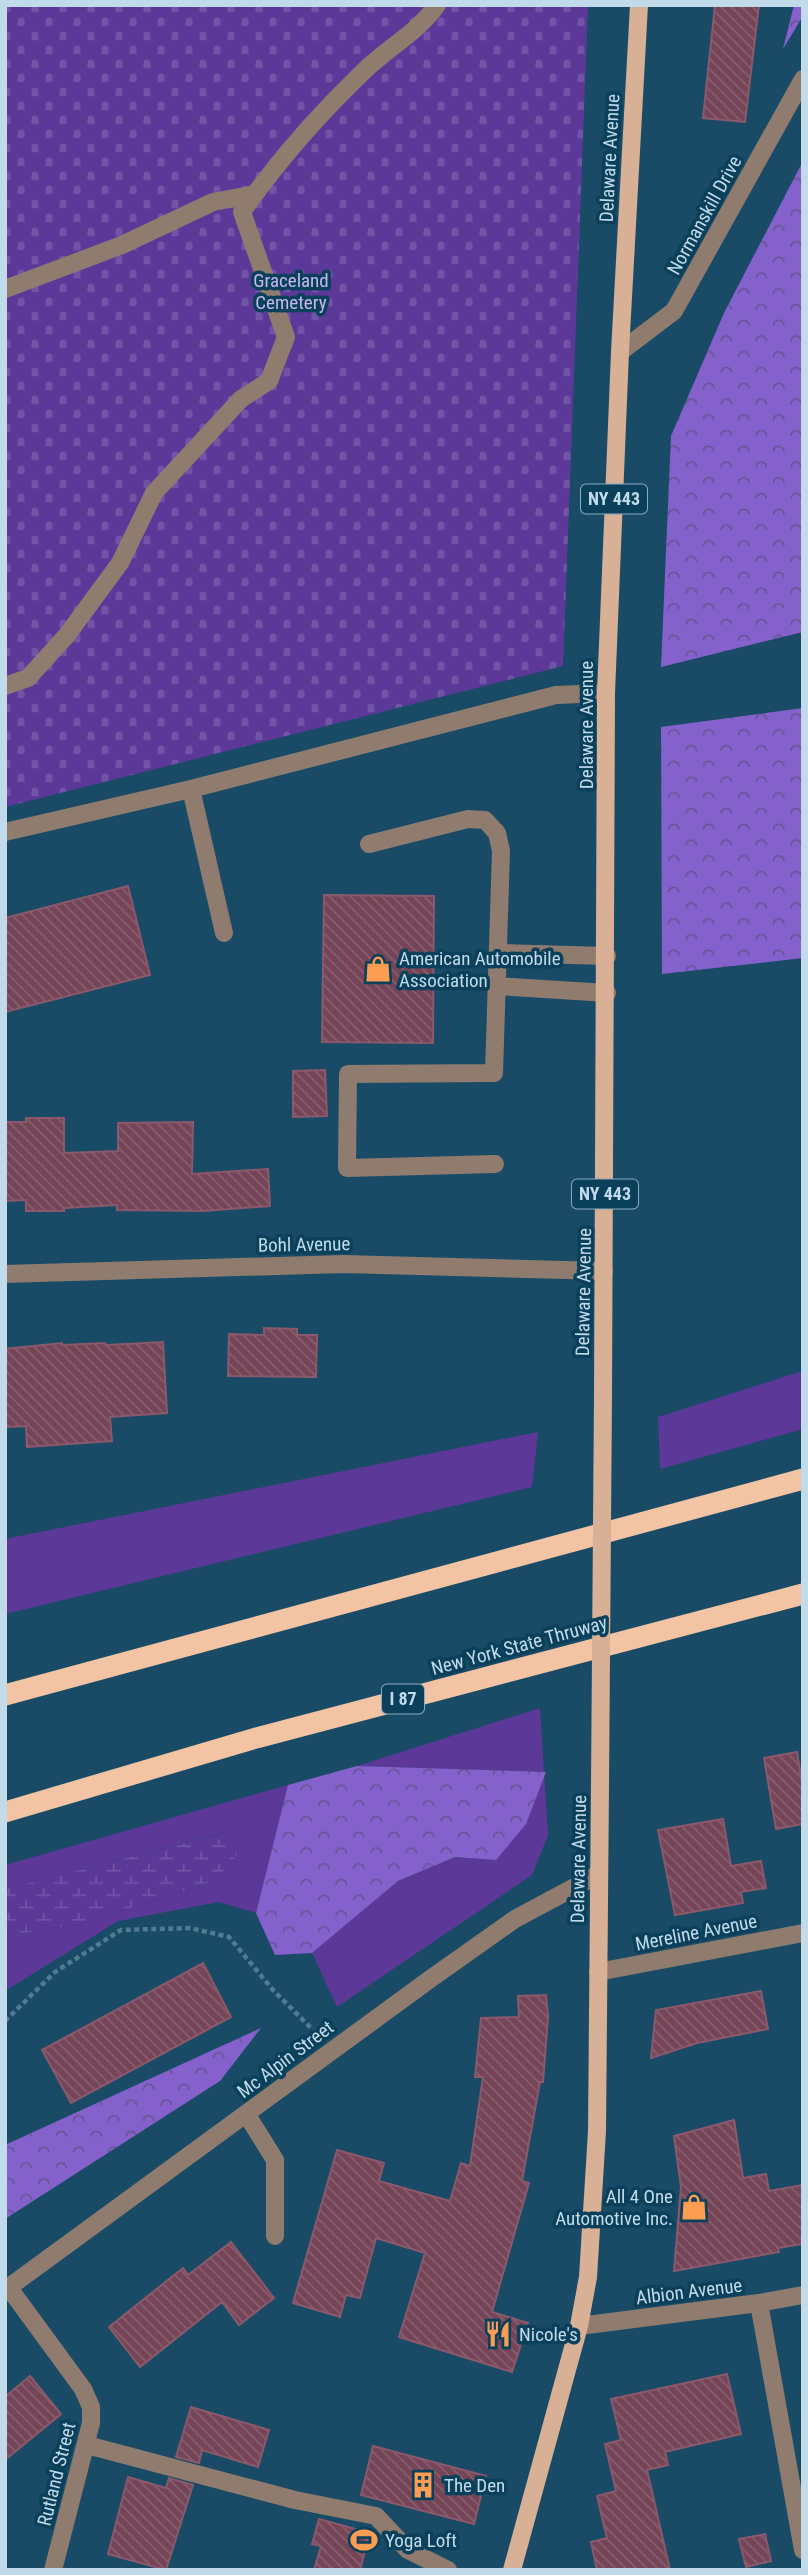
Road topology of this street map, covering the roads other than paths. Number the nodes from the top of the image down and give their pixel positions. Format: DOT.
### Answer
graph roads {
  1 [pos="437,5"];
  2 [pos="639,5"];
  3 [pos="803,79"];
  4 [pos="255,194"];
  5 [pos="5,289"];
  6 [pos="620,352"];
  7 [pos="5,686"];
  8 [pos="606,693"];
  9 [pos="191,789"];
  10 [pos="5,832"];
  11 [pos="369,844"];
  12 [pos="224,933"];
  13 [pos="498,953"];
  14 [pos="607,956"];
  15 [pos="497,986"];
  16 [pos="607,993"];
  17 [pos="495,1164"];
  18 [pos="604,1271"];
  19 [pos="5,1273"];
  20 [pos="803,1479"];
  21 [pos="803,1594"];
  22 [pos="5,1695"];
  23 [pos="5,1812"];
  24 [pos="598,1874"];
  25 [pos="803,1933"];
  26 [pos="598,1972"];
  27 [pos="247,2115"];
  28 [pos="275,2236"];
  29 [pos="7,2289"];
  30 [pos="803,2295"];
  31 [pos="759,2303"];
  32 [pos="579,2326"];
  33 [pos="87,2445"];
  34 [pos="803,2550"];
  35 [pos="53,2570"];
  36 [pos="448,2570"];
  37 [pos="512,2570"];
  1 -- 4 [label="street"];
  2 -- 6 [label="main road, Delaware Avenue / NY 443"];
  3 -- 6 [label="street, Normanskill Drive"];
  4 -- 5 [label="street"];
  4 -- 7 [label="street"];
  6 -- 8 [label="main road, Delaware Avenue / NY 443"];
  8 -- 9 [label="street"];
  8 -- 14 [label="main road, Delaware Avenue / NY 443"];
  9 -- 10 [label="street"];
  9 -- 12 [label="street"];
  11 -- 13 [label="street"];
  13 -- 14 [label="street"];
  13 -- 15 [label="street"];
  14 -- 16 [label="main road, Delaware Avenue / NY 443"];
  15 -- 16 [label="street"];
  15 -- 17 [label="street"];
  16 -- 18 [label="main road, Delaware Avenue / NY 443"];
  18 -- 19 [label="street, Bohl Avenue"];
  18 -- 24 [label="main road, Delaware Avenue / NY 443, bridge"];
  20 -- 22 [label="highway"];
  21 -- 23 [label="highway, New York State Thruway / I 87"];
  24 -- 26 [label="main road, Delaware Avenue / NY 443"];
  24 -- 27 [label="street, Mc Alpin Street"];
  25 -- 26 [label="street, Mereline Avenue"];
  26 -- 32 [label="main road, Delaware Avenue / NY 443"];
  27 -- 28 [label="street"];
  27 -- 29 [label="street, Mc Alpin Street"];
  29 -- 33 [label="street, Rutland Street"];
  30 -- 31 [label="street, Albion Avenue"];
  31 -- 32 [label="street, Albion Avenue"];
  31 -- 34 [label="street"];
  32 -- 37 [label="main road, Delaware Avenue / NY 443"];
  33 -- 35 [label="street, Rutland Street"];
  33 -- 36 [label="street"];
}
